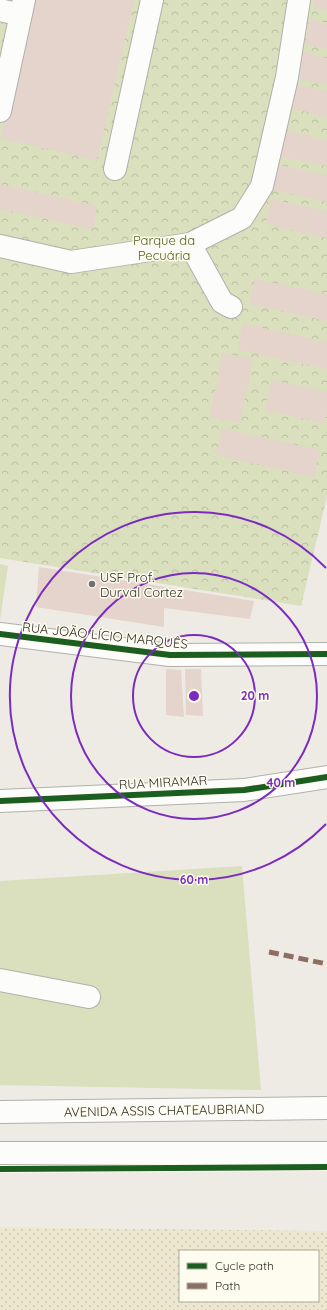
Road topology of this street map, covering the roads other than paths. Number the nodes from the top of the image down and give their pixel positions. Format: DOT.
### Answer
graph roads {
  1 [pos="152,0"];
  2 [pos="299,0"];
  3 [pos="15,8"];
  4 [pos="0,111"];
  5 [pos="115,169"];
  6 [pos="190,244"];
  7 [pos="0,246"];
  8 [pos="231,307"];
  9 [pos="0,634"];
  10 [pos="327,654"];
  11 [pos="327,777"];
  12 [pos="0,801"];
  13 [pos="0,980"];
  14 [pos="89,997"];
  15 [pos="327,1108"];
  16 [pos="0,1112"];
  17 [pos="0,1153"];
  18 [pos="327,1153"];
  1 -- 5 [label="main road"];
  2 -- 6 [label="main road"];
  3 -- 4 [label="main road"];
  6 -- 7 [label="main road"];
  6 -- 8 [label="main road"];
  9 -- 10 [label="main road, RUA JOÃO LÍCIO MARQUÊS"];
  11 -- 12 [label="main road, RUA MIRAMAR"];
  13 -- 14 [label="main road"];
  15 -- 16 [label="main road, AVENIDA ASSIS CHATEAUBRIAND"];
  17 -- 18 [label="main road"];
}
